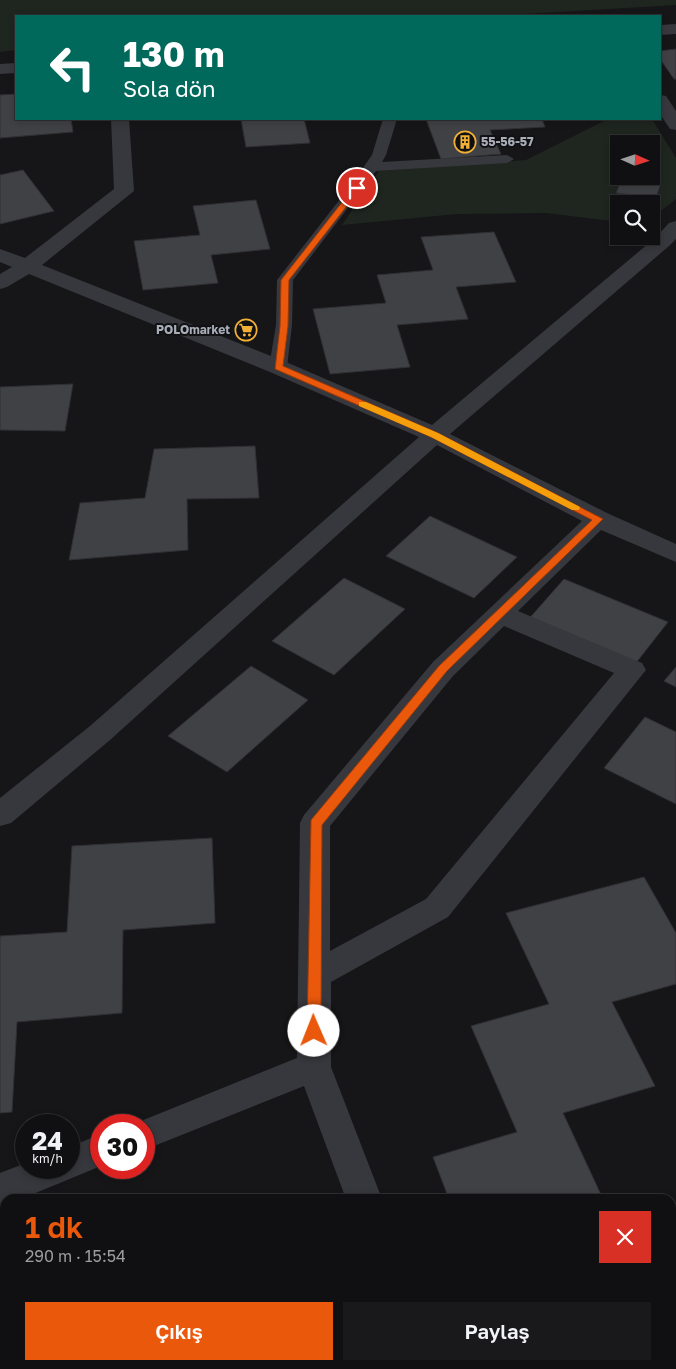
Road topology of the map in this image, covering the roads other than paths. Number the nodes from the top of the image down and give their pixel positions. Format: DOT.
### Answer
graph roads {
  1 [pos="676,29"];
  2 [pos="661,30"];
  3 [pos="15,68"];
  4 [pos="0,69"];
  5 [pos="661,102"];
  6 [pos="120,120"];
  7 [pos="390,120"];
  8 [pos="676,126"];
  9 [pos="507,159"];
  10 [pos="371,167"];
  11 [pos="674,233"];
  12 [pos="0,255"];
  13 [pos="28,266"];
  14 [pos="0,283"];
  15 [pos="278,367"];
  16 [pos="435,435"];
  17 [pos="598,519"];
  18 [pos="672,545"];
  19 [pos="501,614"];
  20 [pos="0,815"];
  21 [pos="313,976"];
  22 [pos="314,1067"];
  23 [pos="155,1130"];
  24 [pos="28,1179"];
  25 [pos="0,1190"];
  26 [pos="362,1194"];
  1 -- 2 [label="street"];
  3 -- 4 [label="street"];
  5 -- 8 [label="street"];
  6 -- 13 [label="street"];
  7 -- 10 [label="lane"];
  9 -- 10 [label="lane"];
  10 -- 15 [label="lane"];
  11 -- 16 [label="street"];
  12 -- 13 [label="street"];
  13 -- 14 [label="street"];
  13 -- 15 [label="street"];
  15 -- 16 [label="street"];
  16 -- 17 [label="street"];
  16 -- 20 [label="street"];
  17 -- 18 [label="street"];
  17 -- 19 [label="street"];
  19 -- 21 [label="street"];
  19 -- 21 [label="street"];
  21 -- 22 [label="street"];
  22 -- 23 [label="street"];
  22 -- 26 [label="street"];
  24 -- 25 [label="street"];
}
